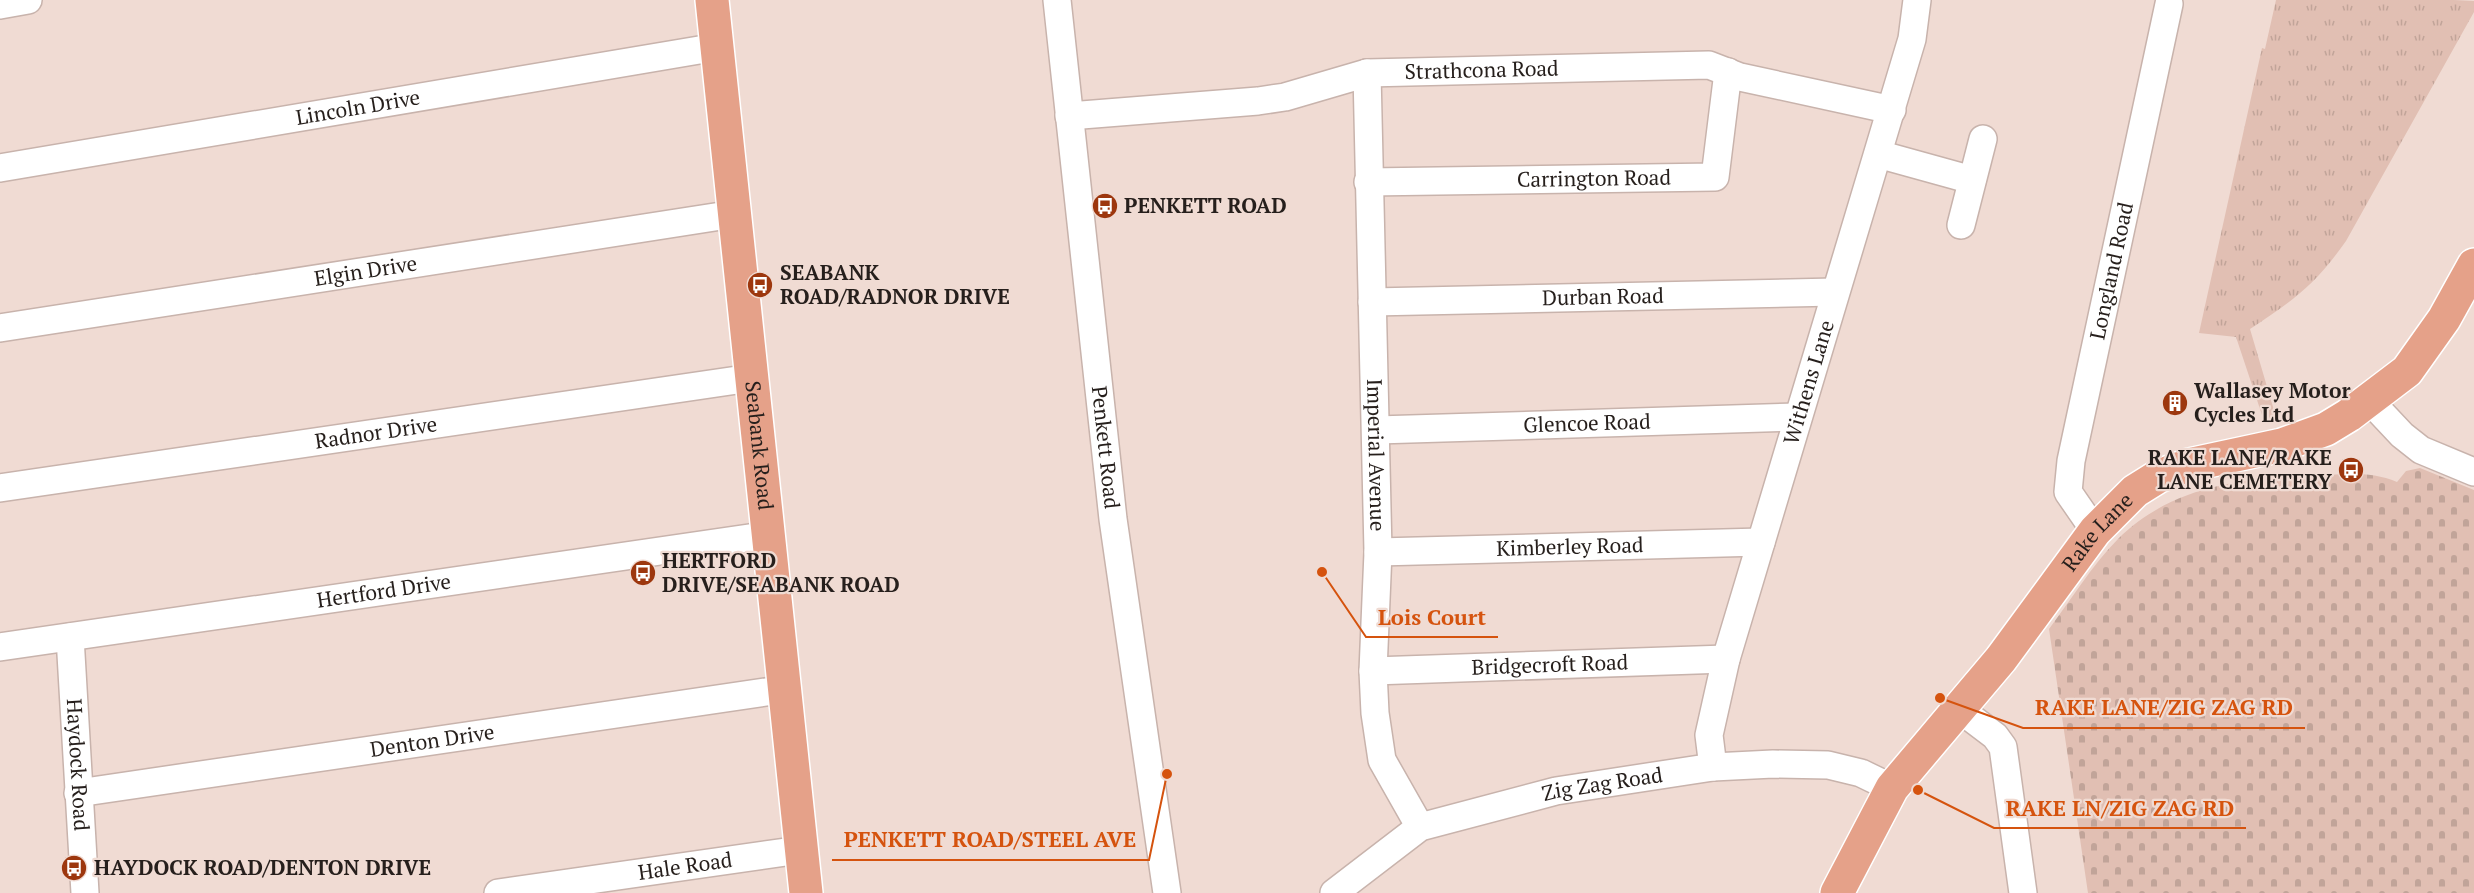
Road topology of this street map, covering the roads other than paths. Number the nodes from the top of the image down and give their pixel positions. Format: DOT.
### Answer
graph roads {
  1 [pos="28,0"];
  2 [pos="712,0"];
  3 [pos="1057,0"];
  4 [pos="1917,0"];
  5 [pos="2169,4"];
  6 [pos="0,5"];
  7 [pos="717,47"];
  8 [pos="1728,72"];
  9 [pos="1367,74"];
  10 [pos="1892,110"];
  11 [pos="1069,116"];
  12 [pos="1983,139"];
  13 [pos="1878,154"];
  14 [pos="0,168"];
  15 [pos="1972,180"];
  16 [pos="1368,183"];
  17 [pos="734,214"];
  18 [pos="1961,225"];
  19 [pos="2474,265"];
  20 [pos="1835,292"];
  21 [pos="1372,302"];
  22 [pos="0,328"];
  23 [pos="751,378"];
  24 [pos="2370,401"];
  25 [pos="1797,417"];
  26 [pos="1377,430"];
  27 [pos="2474,472"];
  28 [pos="0,488"];
  29 [pos="2095,531"];
  30 [pos="770,536"];
  31 [pos="1761,542"];
  32 [pos="1378,552"];
  33 [pos="70,637"];
  34 [pos="0,647"];
  35 [pos="1726,659"];
  36 [pos="1372,671"];
  37 [pos="786,689"];
  38 [pos="1958,708"];
  39 [pos="1713,767"];
  40 [pos="1892,788"];
  41 [pos="78,793"];
  42 [pos="1420,828"];
  43 [pos="800,850"];
  44 [pos="85,893"];
  45 [pos="498,893"];
  46 [pos="806,893"];
  47 [pos="1167,893"];
  48 [pos="1334,893"];
  49 [pos="1837,893"];
  50 [pos="2023,893"];
  1 -- 6 [label="street"];
  2 -- 7 [label="main road, Seabank Road"];
  3 -- 11 [label="street, Penkett Road"];
  4 -- 10 [label="street, Withens Lane"];
  5 -- 29 [label="street, Longland Road"];
  7 -- 14 [label="street, Lincoln Drive"];
  7 -- 17 [label="main road, Seabank Road"];
  8 -- 9 [label="street, Strathcona Road"];
  8 -- 10 [label="street, Strathcona Road"];
  8 -- 16 [label="street, Carrington Road"];
  9 -- 11 [label="street, Strathcona Road"];
  9 -- 16 [label="street, Imperial Avenue"];
  10 -- 13 [label="street, Withens Lane"];
  11 -- 47 [label="street, Penkett Road"];
  12 -- 15 [label="street"];
  13 -- 15 [label="street"];
  13 -- 20 [label="street, Withens Lane"];
  15 -- 18 [label="street"];
  16 -- 21 [label="street, Imperial Avenue"];
  17 -- 22 [label="street, Elgin Drive"];
  17 -- 23 [label="main road, Seabank Road"];
  19 -- 24 [label="main road, Rake Lane"];
  20 -- 21 [label="street, Durban Road"];
  20 -- 25 [label="street, Withens Lane"];
  21 -- 26 [label="street, Imperial Avenue"];
  23 -- 28 [label="street, Radnor Drive"];
  23 -- 30 [label="main road, Seabank Road"];
  24 -- 27 [label="street"];
  24 -- 29 [label="main road, Rake Lane"];
  25 -- 26 [label="street, Glencoe Road"];
  25 -- 31 [label="street, Withens Lane"];
  26 -- 32 [label="street, Imperial Avenue"];
  29 -- 38 [label="main road, Rake Lane"];
  30 -- 33 [label="street, Hertford Drive"];
  30 -- 37 [label="main road, Seabank Road"];
  31 -- 32 [label="street, Kimberley Road"];
  31 -- 35 [label="street, Withens Lane"];
  32 -- 36 [label="street, Imperial Avenue"];
  33 -- 34 [label="street, Hertford Drive"];
  33 -- 41 [label="street, Haydock Road"];
  35 -- 36 [label="street, Bridgecroft Road"];
  35 -- 39 [label="street, Withens Lane"];
  36 -- 42 [label="street, Imperial Avenue"];
  37 -- 41 [label="street, Denton Drive"];
  37 -- 43 [label="main road, Seabank Road"];
  38 -- 40 [label="main road, Rake Lane"];
  38 -- 50 [label="street"];
  39 -- 40 [label="street, Zig Zag Road"];
  39 -- 42 [label="street, Zig Zag Road"];
  40 -- 49 [label="main road, Rake Lane"];
  41 -- 44 [label="street, Haydock Road"];
  42 -- 48 [label="street, Zig Zag Road"];
  43 -- 45 [label="street, Hale Road"];
  43 -- 46 [label="main road, Seabank Road"];
}
